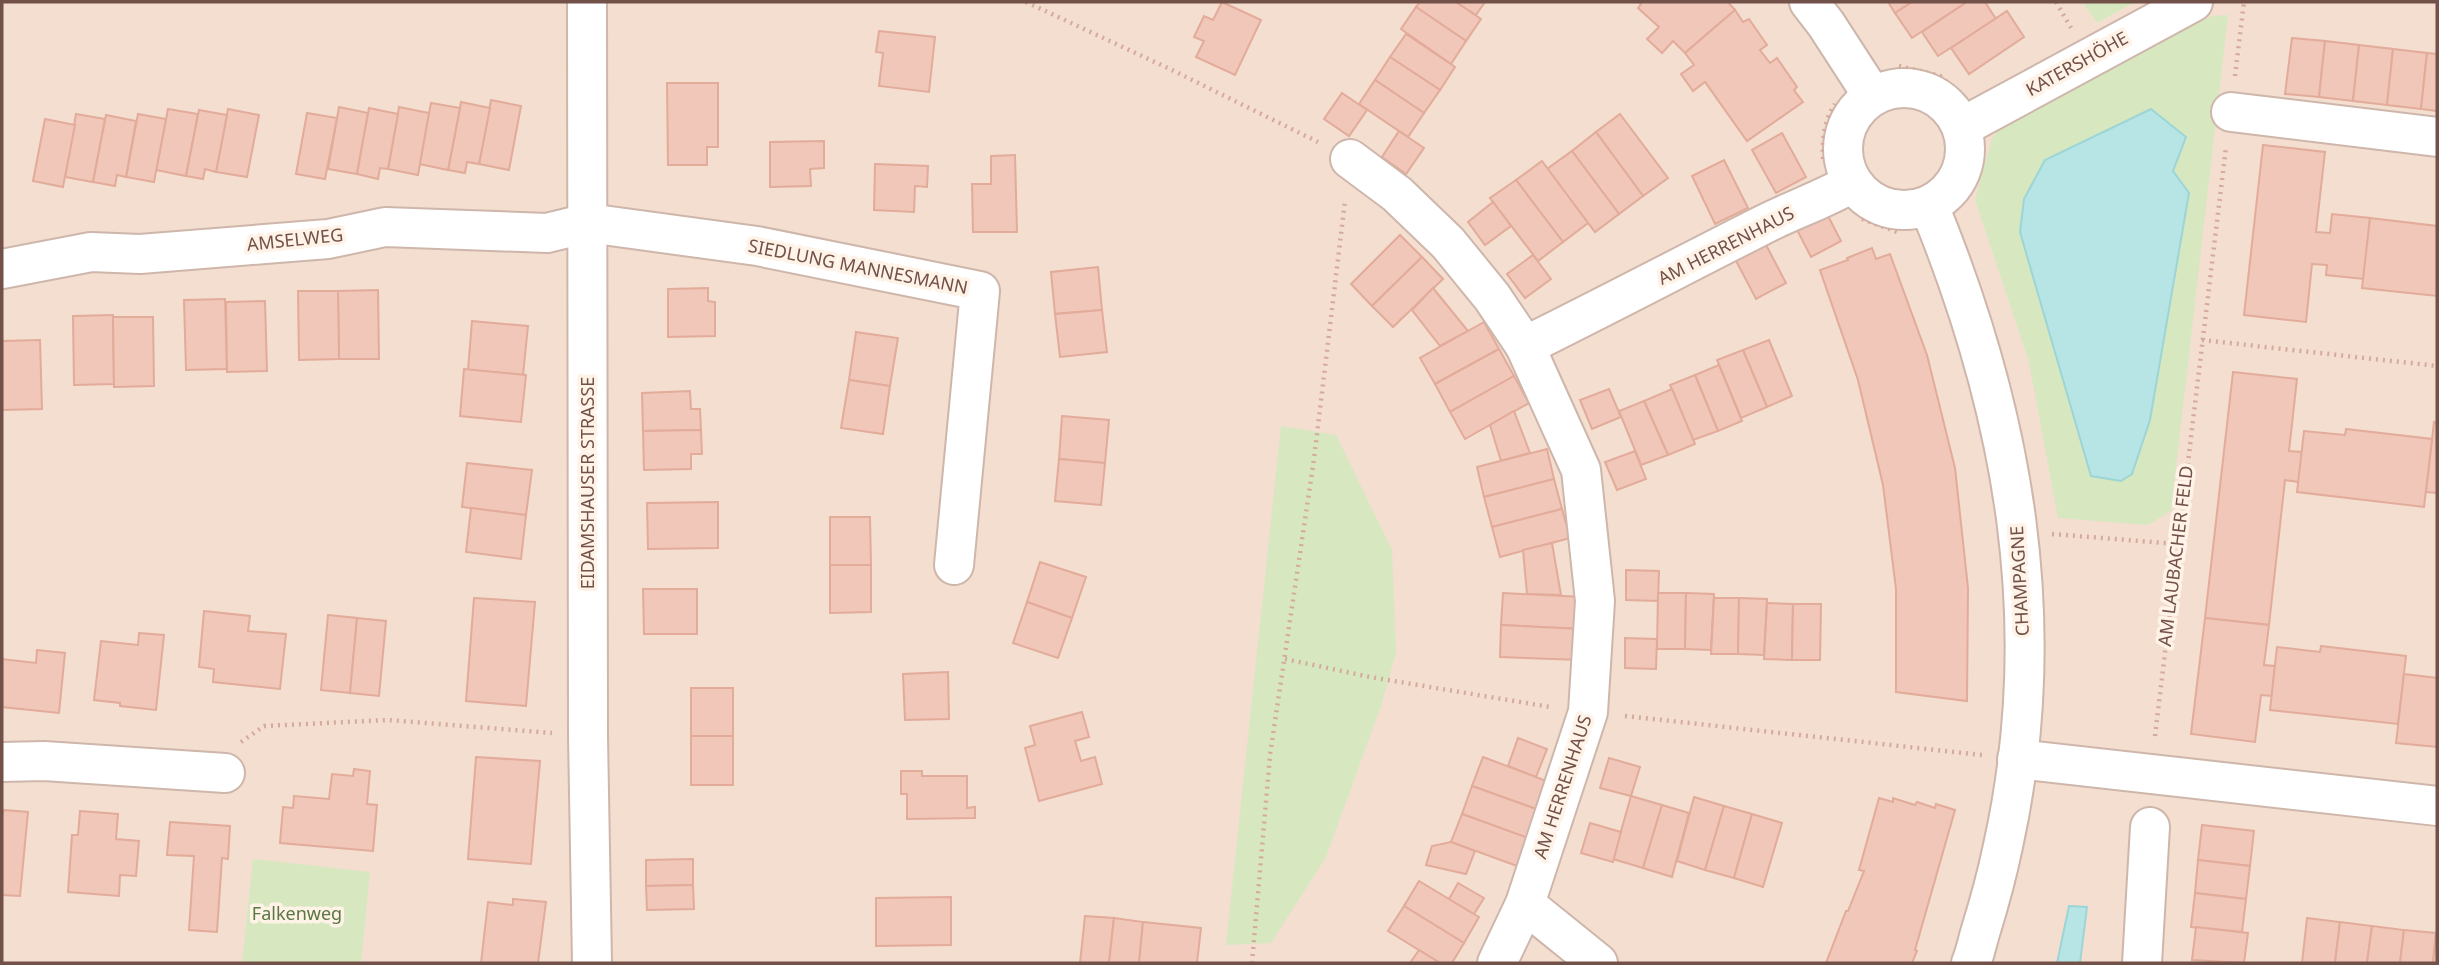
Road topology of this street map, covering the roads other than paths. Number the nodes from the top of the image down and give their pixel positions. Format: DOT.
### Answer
graph roads {
  1 [pos="587,2"];
  2 [pos="1809,2"];
  3 [pos="2193,2"];
  4 [pos="1872,95"];
  5 [pos="2231,112"];
  6 [pos="1970,123"];
  7 [pos="2437,137"];
  8 [pos="1350,159"];
  9 [pos="1843,188"];
  10 [pos="1929,206"];
  11 [pos="588,223"];
  12 [pos="2,269"];
  13 [pos="1525,346"];
  14 [pos="954,565"];
  15 [pos="2018,759"];
  16 [pos="2,762"];
  17 [pos="213,773"];
  18 [pos="2437,806"];
  19 [pos="2150,827"];
  20 [pos="1525,904"];
  21 [pos="592,963"];
  22 [pos="1497,963"];
  23 [pos="1598,963"];
  24 [pos="1971,963"];
  25 [pos="2142,963"];
  1 -- 11 [label="street, EIDAMSHAUSER STRASSE"];
  2 -- 4 [label="street"];
  3 -- 6 [label="street, KATERSHÖHE"];
  4 -- 6 [label="street"];
  4 -- 9 [label="street"];
  5 -- 7 [label="street"];
  6 -- 10 [label="street"];
  8 -- 13 [label="street, AM HERRENHAUS"];
  9 -- 10 [label="street"];
  9 -- 13 [label="street, AM HERRENHAUS"];
  10 -- 15 [label="street, CHAMPAGNE"];
  11 -- 12 [label="street, AMSELWEG"];
  11 -- 14 [label="street, SIEDLUNG MANNESMANN"];
  11 -- 21 [label="street, EIDAMSHAUSER STRASSE"];
  13 -- 20 [label="street, AM HERRENHAUS"];
  15 -- 18 [label="street"];
  15 -- 24 [label="street, CHAMPAGNE"];
  16 -- 17 [label="street"];
  19 -- 25 [label="street"];
  20 -- 22 [label="street, AM HERRENHAUS"];
  20 -- 23 [label="street"];
}
